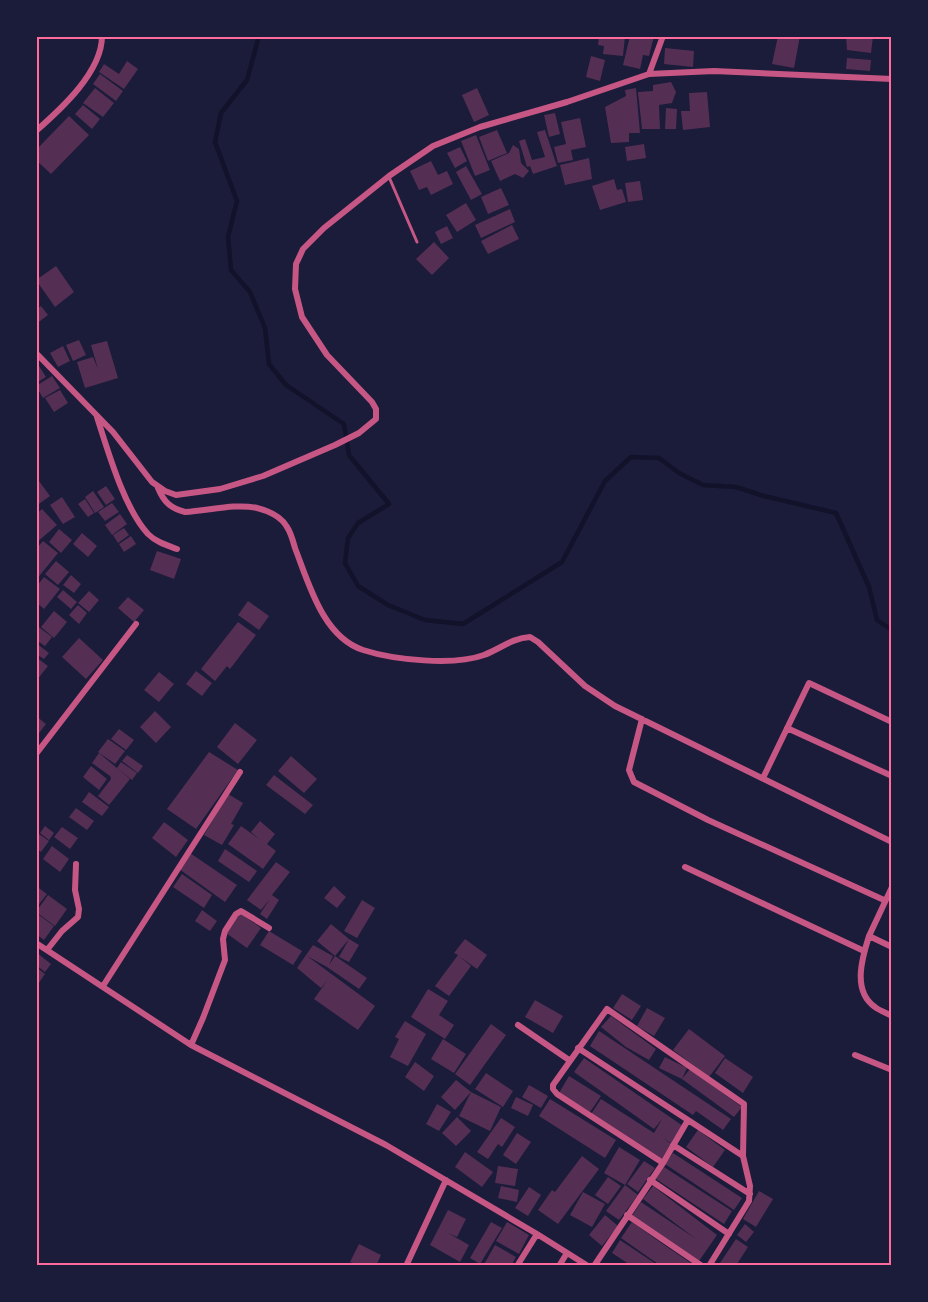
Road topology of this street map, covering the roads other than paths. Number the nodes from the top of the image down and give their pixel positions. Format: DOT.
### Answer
graph roads {
  1 [pos="102,36"];
  2 [pos="663,36"];
  3 [pos="649,74"];
  4 [pos="892,79"];
  5 [pos="36,132"];
  6 [pos="389,176"];
  7 [pos="417,242"];
  8 [pos="36,353"];
  9 [pos="95,412"];
  10 [pos="158,487"];
  11 [pos="177,549"];
  12 [pos="136,624"];
  13 [pos="642,719"];
  14 [pos="892,722"];
  15 [pos="787,728"];
  16 [pos="36,754"];
  17 [pos="240,772"];
  18 [pos="892,776"];
  19 [pos="763,777"];
  20 [pos="892,842"];
  21 [pos="76,864"];
  22 [pos="685,867"];
  23 [pos="891,889"];
  24 [pos="884,900"];
  25 [pos="269,928"];
  26 [pos="869,936"];
  27 [pos="36,943"];
  28 [pos="892,947"];
  29 [pos="47,950"];
  30 [pos="864,951"];
  31 [pos="103,986"];
  32 [pos="892,1016"];
  33 [pos="518,1025"];
  34 [pos="191,1045"];
  35 [pos="578,1048"];
  36 [pos="855,1054"];
  37 [pos="569,1060"];
  38 [pos="892,1070"];
  39 [pos="688,1120"];
  40 [pos="673,1145"];
  41 [pos="743,1156"];
  42 [pos="663,1163"];
  43 [pos="446,1180"];
  44 [pos="650,1180"];
  45 [pos="750,1194"];
  46 [pos="627,1215"];
  47 [pos="537,1234"];
  48 [pos="729,1234"];
  49 [pos="567,1253"];
  50 [pos="406,1266"];
  51 [pos="517,1266"];
  52 [pos="559,1266"];
  53 [pos="588,1266"];
  54 [pos="594,1266"];
  55 [pos="702,1266"];
  56 [pos="709,1266"];
  1 -- 5 [label="street"];
  2 -- 3 [label="street"];
  3 -- 4 [label="street"];
  3 -- 6 [label="street"];
  6 -- 7 [label="lane"];
  6 -- 10 [label="street"];
  8 -- 9 [label="street"];
  9 -- 10 [label="street"];
  9 -- 11 [label="street"];
  10 -- 13 [label="street"];
  12 -- 16 [label="street"];
  13 -- 19 [label="street"];
  13 -- 24 [label="street"];
  14 -- 15 [label="street"];
  15 -- 18 [label="street"];
  15 -- 19 [label="street"];
  17 -- 31 [label="street"];
  19 -- 20 [label="street"];
  21 -- 29 [label="street"];
  22 -- 30 [label="street"];
  23 -- 24 [label="street"];
  24 -- 26 [label="street"];
  25 -- 34 [label="street"];
  26 -- 28 [label="street"];
  26 -- 30 [label="street"];
  27 -- 29 [label="street"];
  29 -- 31 [label="street"];
  30 -- 32 [label="street"];
  31 -- 34 [label="street"];
  33 -- 37 [label="street"];
  34 -- 43 [label="street"];
  35 -- 37 [label="street"];
  35 -- 39 [label="street"];
  35 -- 41 [label="street"];
  36 -- 38 [label="street"];
  37 -- 42 [label="street"];
  39 -- 40 [label="street"];
  39 -- 41 [label="street"];
  40 -- 42 [label="street"];
  40 -- 45 [label="street"];
  41 -- 45 [label="street"];
  42 -- 44 [label="street"];
  43 -- 47 [label="street"];
  43 -- 50 [label="street"];
  44 -- 46 [label="street"];
  44 -- 48 [label="street"];
  45 -- 48 [label="street"];
  46 -- 54 [label="street"];
  46 -- 55 [label="street"];
  47 -- 49 [label="street"];
  47 -- 51 [label="street"];
  48 -- 56 [label="street"];
  49 -- 52 [label="street"];
  49 -- 53 [label="street"];
}
